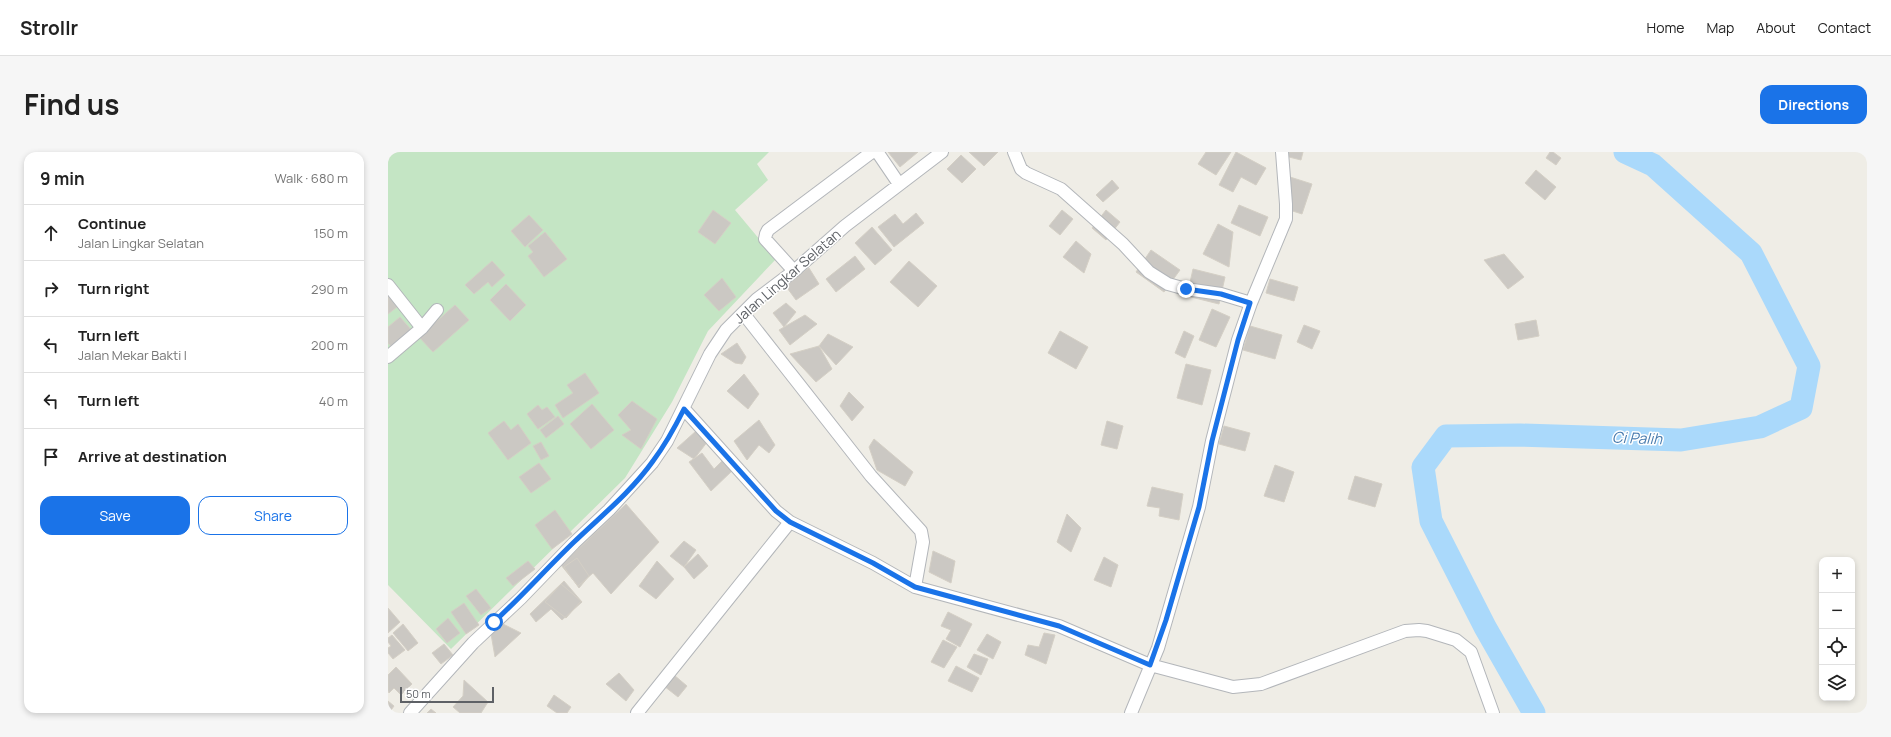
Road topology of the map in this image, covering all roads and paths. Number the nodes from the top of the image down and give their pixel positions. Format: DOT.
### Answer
graph roads {
  1 [pos="872,152"];
  2 [pos="875,152"];
  3 [pos="942,152"];
  4 [pos="1014,152"];
  5 [pos="1282,152"];
  6 [pos="899,184"];
  7 [pos="794,271"];
  8 [pos="388,285"];
  9 [pos="1250,303"];
  10 [pos="436,310"];
  11 [pos="743,313"];
  12 [pos="422,328"];
  13 [pos="388,357"];
  14 [pos="684,409"];
  15 [pos="790,522"];
  16 [pos="915,587"];
  17 [pos="1150,665"];
  18 [pos="410,713"];
  19 [pos="637,713"];
  20 [pos="1131,713"];
  21 [pos="1493,713"];
  1 -- 7 [label="street"];
  2 -- 6 [label="street"];
  3 -- 6 [label="street, Jalan Lingkar Selatan"];
  4 -- 9 [label="street"];
  5 -- 9 [label="street"];
  6 -- 7 [label="street, Jalan Lingkar Selatan"];
  7 -- 11 [label="street, Jalan Lingkar Selatan"];
  8 -- 12 [label="street"];
  9 -- 17 [label="street"];
  10 -- 12 [label="street"];
  11 -- 14 [label="street, Jalan Lingkar Selatan"];
  11 -- 16 [label="street"];
  12 -- 13 [label="street"];
  14 -- 15 [label="street"];
  14 -- 18 [label="street, Jalan Lingkar Selatan"];
  15 -- 16 [label="street"];
  15 -- 19 [label="street"];
  16 -- 17 [label="street"];
  17 -- 20 [label="street"];
  17 -- 21 [label="street"];
}
